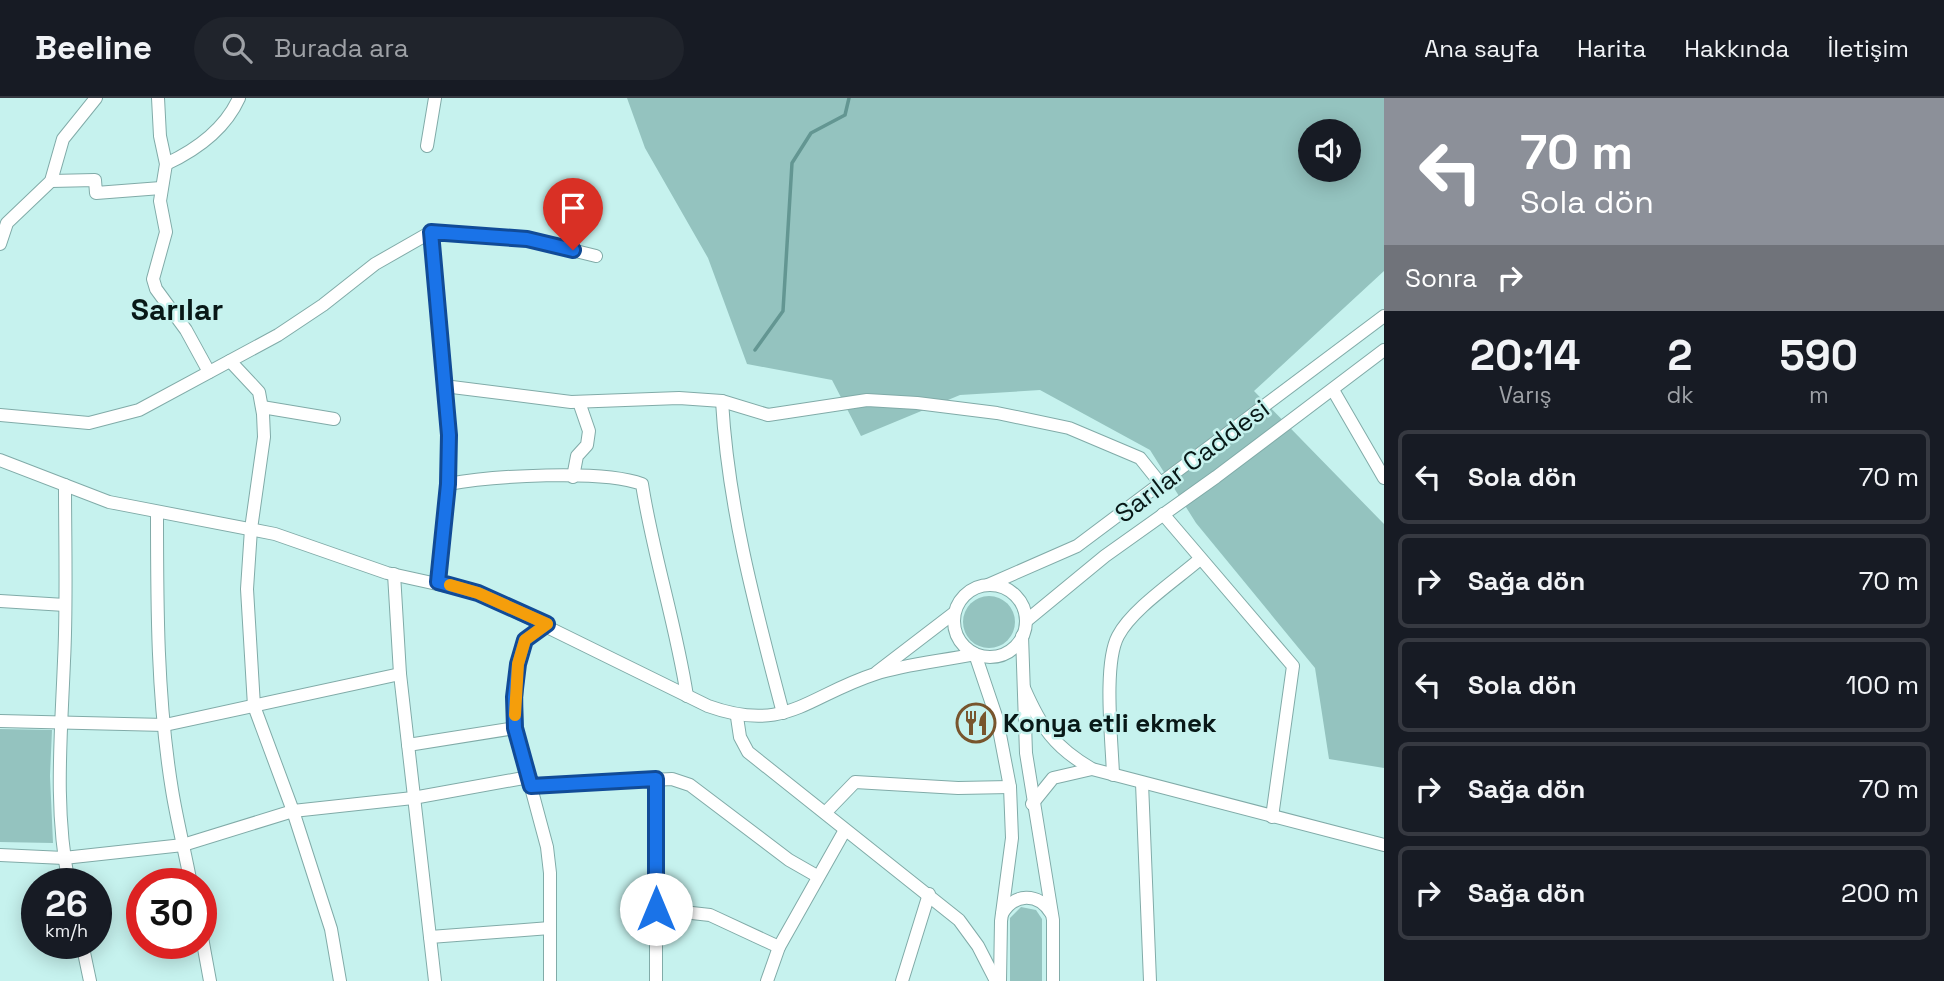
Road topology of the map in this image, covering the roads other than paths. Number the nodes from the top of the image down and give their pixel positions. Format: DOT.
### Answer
graph roads {
  1 [pos="96,98"];
  2 [pos="158,98"];
  3 [pos="239,98"];
  4 [pos="435,98"];
  5 [pos="427,146"];
  6 [pos="166,164"];
  7 [pos="51,181"];
  8 [pos="161,188"];
  9 [pos="3,220"];
  10 [pos="431,232"];
  11 [pos="0,244"];
  12 [pos="596,256"];
  13 [pos="1384,316"];
  14 [pos="1384,350"];
  15 [pos="230,361"];
  16 [pos="209,372"];
  17 [pos="444,386"];
  18 [pos="1333,390"];
  19 [pos="722,401"];
  20 [pos="579,402"];
  21 [pos="262,407"];
  22 [pos="0,415"];
  23 [pos="334,419"];
  24 [pos="0,460"];
  25 [pos="573,477"];
  26 [pos="1384,478"];
  27 [pos="1160,483"];
  28 [pos="448,484"];
  29 [pos="65,485"];
  30 [pos="157,513"];
  31 [pos="1163,514"];
  32 [pos="251,529"];
  33 [pos="1200,559"];
  34 [pos="394,574"];
  35 [pos="438,582"];
  36 [pos="988,585"];
  37 [pos="0,601"];
  38 [pos="65,605"];
  39 [pos="954,613"];
  40 [pos="1026,621"];
  41 [pos="547,624"];
  42 [pos="1022,636"];
  43 [pos="975,654"];
  44 [pos="400,674"];
  45 [pos="874,674"];
  46 [pos="1024,688"];
  47 [pos="687,696"];
  48 [pos="254,706"];
  49 [pos="783,713"];
  50 [pos="737,717"];
  51 [pos="0,722"];
  52 [pos="59,723"];
  53 [pos="165,725"];
  54 [pos="515,728"];
  55 [pos="408,746"];
  56 [pos="1092,769"];
  57 [pos="1113,775"];
  58 [pos="656,779"];
  59 [pos="530,781"];
  60 [pos="1142,783"];
  61 [pos="1010,787"];
  62 [pos="413,798"];
  63 [pos="1032,804"];
  64 [pos="293,811"];
  65 [pos="826,812"];
  66 [pos="1272,817"];
  67 [pos="845,831"];
  68 [pos="183,845"];
  69 [pos="1384,845"];
  70 [pos="0,855"];
  71 [pos="64,858"];
  72 [pos="66,868"];
  73 [pos="188,868"];
  74 [pos="817,876"];
  75 [pos="929,894"];
  76 [pos="656,909"];
  77 [pos="1053,920"];
  78 [pos="1000,921"];
  79 [pos="550,928"];
  80 [pos="430,937"];
  81 [pos="779,947"];
  82 [pos="85,959"];
  83 [pos="206,959"];
  84 [pos="90,981"];
  85 [pos="210,981"];
  86 [pos="340,981"];
  87 [pos="435,981"];
  88 [pos="550,981"];
  89 [pos="656,981"];
  90 [pos="767,981"];
  91 [pos="902,981"];
  92 [pos="998,981"];
  93 [pos="1053,981"];
  94 [pos="1150,981"];
  1 -- 7 [label="street"];
  2 -- 6 [label="street"];
  3 -- 6 [label="street"];
  4 -- 5 [label="street"];
  6 -- 8 [label="street"];
  7 -- 8 [label="street"];
  7 -- 9 [label="street"];
  8 -- 16 [label="street"];
  9 -- 11 [label="street"];
  10 -- 12 [label="street"];
  10 -- 15 [label="street"];
  10 -- 17 [label="street"];
  13 -- 27 [label="street, Sarılar Caddesi"];
  14 -- 18 [label="street, Sarılar Caddesi"];
  15 -- 16 [label="street"];
  15 -- 21 [label="street"];
  16 -- 22 [label="street"];
  17 -- 20 [label="street"];
  17 -- 28 [label="street"];
  18 -- 26 [label="street"];
  18 -- 31 [label="street, Sarılar Caddesi"];
  19 -- 20 [label="street"];
  19 -- 27 [label="street"];
  19 -- 49 [label="street"];
  20 -- 25 [label="street"];
  21 -- 23 [label="street"];
  21 -- 32 [label="street"];
  24 -- 29 [label="street"];
  25 -- 28 [label="street"];
  25 -- 47 [label="street"];
  27 -- 36 [label="street, Sarılar Caddesi"];
  28 -- 35 [label="street"];
  29 -- 30 [label="street"];
  29 -- 38 [label="street"];
  30 -- 32 [label="street"];
  30 -- 53 [label="street"];
  31 -- 33 [label="street"];
  31 -- 40 [label="street, Sarılar Caddesi"];
  32 -- 34 [label="street"];
  32 -- 48 [label="street"];
  33 -- 57 [label="street"];
  33 -- 66 [label="street"];
  34 -- 35 [label="street"];
  34 -- 44 [label="street"];
  35 -- 41 [label="street"];
  36 -- 39 [label="street, Sarılar Caddesi"];
  36 -- 40 [label="street"];
  37 -- 38 [label="street"];
  38 -- 52 [label="street"];
  39 -- 43 [label="street"];
  39 -- 45 [label="street, Sarılar Caddesi"];
  40 -- 42 [label="street"];
  41 -- 47 [label="street"];
  41 -- 54 [label="street"];
  42 -- 43 [label="street, Sarılar Caddesi"];
  42 -- 46 [label="street"];
  43 -- 45 [label="street, Sarılar Caddesi"];
  43 -- 61 [label="street"];
  44 -- 48 [label="street"];
  44 -- 55 [label="street"];
  45 -- 49 [label="street, Sarılar Caddesi"];
  46 -- 56 [label="street"];
  46 -- 63 [label="street"];
  47 -- 50 [label="street"];
  48 -- 53 [label="street"];
  48 -- 64 [label="street"];
  49 -- 50 [label="street, Sarılar Caddesi"];
  50 -- 65 [label="street"];
  51 -- 52 [label="street"];
  52 -- 53 [label="street"];
  52 -- 71 [label="street"];
  53 -- 68 [label="street"];
  54 -- 55 [label="street"];
  54 -- 59 [label="street"];
  55 -- 62 [label="street"];
  56 -- 57 [label="street"];
  56 -- 63 [label="street"];
  57 -- 60 [label="street"];
  58 -- 59 [label="street"];
  58 -- 74 [label="street"];
  58 -- 76 [label="street"];
  59 -- 62 [label="street"];
  59 -- 79 [label="street"];
  60 -- 66 [label="street"];
  60 -- 94 [label="street"];
  61 -- 65 [label="street"];
  61 -- 78 [label="street"];
  62 -- 64 [label="street"];
  62 -- 80 [label="street"];
  63 -- 77 [label="street"];
  64 -- 68 [label="street"];
  64 -- 86 [label="street"];
  65 -- 67 [label="street"];
  66 -- 69 [label="street"];
  67 -- 74 [label="street"];
  67 -- 75 [label="street"];
  68 -- 71 [label="street"];
  68 -- 73 [label="street"];
  70 -- 71 [label="street"];
  71 -- 72 [label="street"];
  74 -- 81 [label="street"];
  75 -- 91 [label="street"];
  75 -- 92 [label="street"];
  76 -- 81 [label="street"];
  76 -- 89 [label="street"];
  77 -- 78 [label="street"];
  77 -- 93 [label="street"];
  78 -- 92 [label="street"];
  79 -- 80 [label="street"];
  79 -- 88 [label="street"];
  80 -- 87 [label="street"];
  81 -- 90 [label="street"];
  82 -- 84 [label="street"];
  83 -- 85 [label="street"];
}
